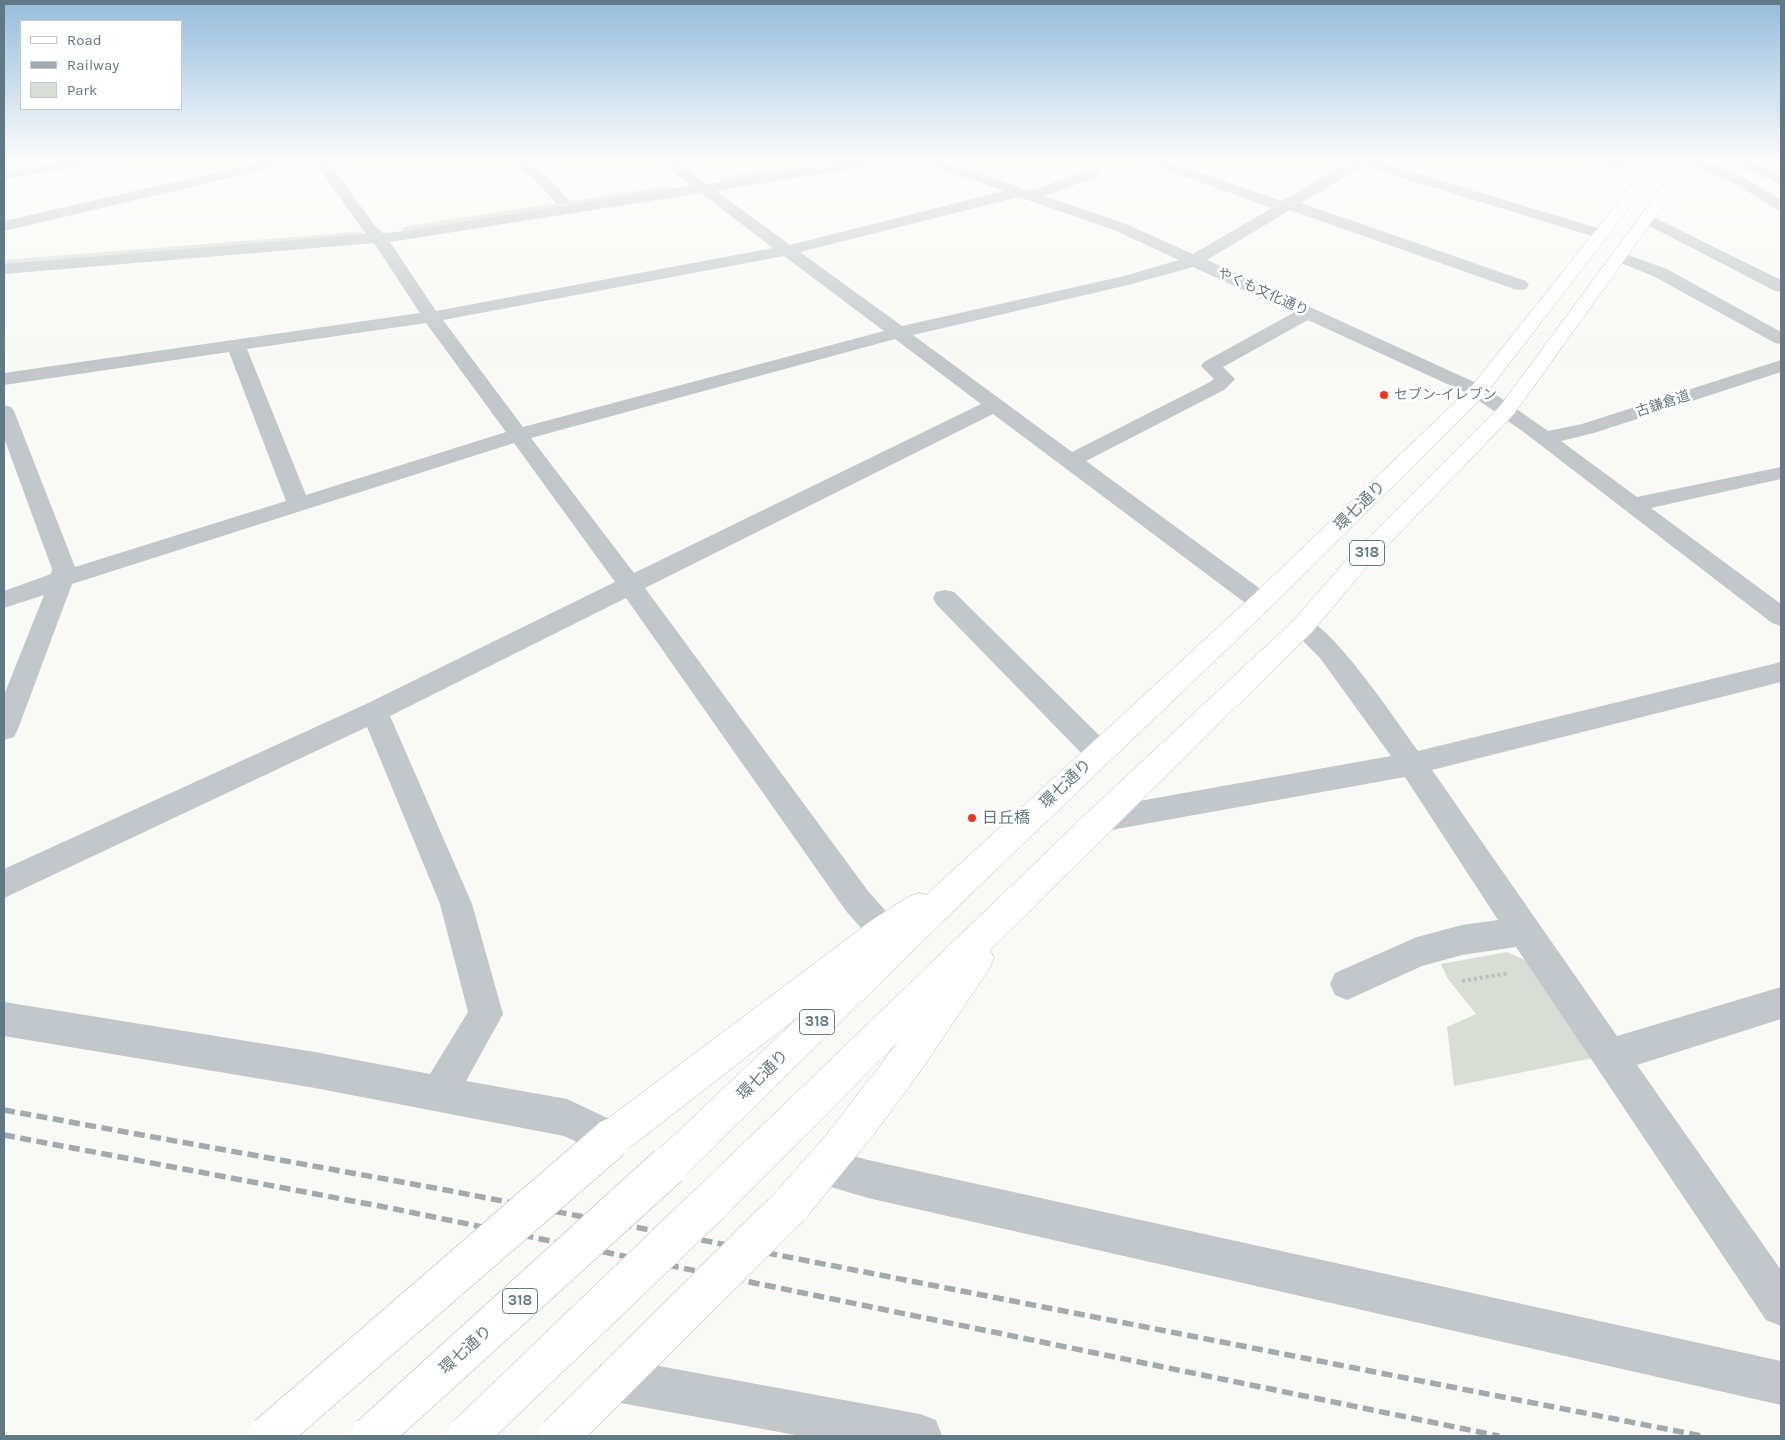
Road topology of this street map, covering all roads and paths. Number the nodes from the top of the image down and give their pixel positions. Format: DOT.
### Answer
graph roads {
  1 [pos="369,227"];
  2 [pos="413,227"];
  3 [pos="451,227"];
  4 [pos="753,227"];
  5 [pos="885,227"];
  6 [pos="1120,227"];
  7 [pos="1251,227"];
  8 [pos="1350,227"];
  9 [pos="1579,227"];
  10 [pos="1606,227"];
  11 [pos="1642,227"];
  12 [pos="1664,227"];
  13 [pos="374,234"];
  14 [pos="1601,234"];
  15 [pos="785,251"];
  16 [pos="1620,257"];
  17 [pos="4,258"];
  18 [pos="1194,261"];
  19 [pos="4,269"];
  20 [pos="1520,285"];
  21 [pos="1781,287"];
  22 [pos="1308,312"];
  23 [pos="431,317"];
  24 [pos="897,333"];
  25 [pos="1781,339"];
  26 [pos="236,345"];
  27 [pos="1781,366"];
  28 [pos="4,379"];
  29 [pos="1478,391"];
  30 [pos="995,405"];
  31 [pos="1506,410"];
  32 [pos="6,425"];
  33 [pos="518,435"];
  34 [pos="1544,438"];
  35 [pos="1070,460"];
  36 [pos="1781,473"];
  37 [pos="299,505"];
  38 [pos="1632,505"];
  39 [pos="62,579"];
  40 [pos="629,584"];
  41 [pos="945,598"];
  42 [pos="4,600"];
  43 [pos="1261,602"];
  44 [pos="1781,616"];
  45 [pos="1303,626"];
  46 [pos="1781,672"];
  47 [pos="374,712"];
  48 [pos="4,729"];
  49 [pos="1099,753"];
  50 [pos="1412,764"];
  51 [pos="1100,820"];
  52 [pos="965,879"];
  53 [pos="4,884"];
  54 [pos="1006,913"];
  55 [pos="883,930"];
  56 [pos="1524,931"];
  57 [pos="1517,972"];
  58 [pos="1462,980"];
  59 [pos="1346,984"];
  60 [pos="1781,1003"];
  61 [pos="4,1019"];
  62 [pos="1610,1056"];
  63 [pos="438,1094"];
  64 [pos="611,1139"];
  65 [pos="825,1167"];
  66 [pos="1781,1305"];
  67 [pos="616,1380"];
  68 [pos="1781,1383"];
  69 [pos="896,1434"];
  70 [pos="268,1436"];
  71 [pos="371,1436"];
  72 [pos="467,1436"];
  73 [pos="559,1436"];
  1 -- 13 [label="street"];
  2 -- 13 [label="street"];
  3 -- 13 [label="street"];
  4 -- 15 [label="street"];
  5 -- 15 [label="street"];
  6 -- 18 [label="street, やくも文化通り"];
  7 -- 18 [label="street"];
  8 -- 20 [label="street"];
  9 -- 14 [label="street"];
  10 -- 14 [label="main road, 環七通り / 318"];
  11 -- 16 [label="main road, 318"];
  12 -- 21 [label="street"];
  13 -- 17 [label="street"];
  13 -- 19 [label="street"];
  13 -- 23 [label="street"];
  14 -- 29 [label="main road, 環七通り / 318"];
  15 -- 23 [label="street"];
  15 -- 24 [label="street"];
  16 -- 25 [label="street"];
  16 -- 31 [label="main road, 318"];
  18 -- 22 [label="street, やくも文化通り"];
  18 -- 24 [label="street"];
  22 -- 29 [label="street, やくも文化通り"];
  22 -- 35 [label="street"];
  23 -- 26 [label="street"];
  23 -- 33 [label="street"];
  24 -- 30 [label="street"];
  24 -- 33 [label="street"];
  26 -- 28 [label="street"];
  26 -- 37 [label="street"];
  27 -- 34 [label="street, 古鎌倉道"];
  29 -- 31 [label="street, やくも文化通り"];
  29 -- 43 [label="main road, 環七通り / 318"];
  30 -- 35 [label="street"];
  30 -- 40 [label="street"];
  31 -- 34 [label="street, やくも文化通り"];
  31 -- 45 [label="main road, 318"];
  32 -- 39 [label="street"];
  33 -- 37 [label="street"];
  33 -- 40 [label="street"];
  34 -- 38 [label="street, やくも文化通り"];
  35 -- 43 [label="street"];
  36 -- 38 [label="street"];
  37 -- 39 [label="street"];
  38 -- 44 [label="street, やくも文化通り"];
  39 -- 42 [label="street"];
  39 -- 48 [label="street"];
  40 -- 47 [label="street"];
  40 -- 55 [label="street"];
  41 -- 49 [label="street"];
  43 -- 49 [label="main road, 環七通り / 318"];
  45 -- 50 [label="street"];
  45 -- 51 [label="main road, 318"];
  46 -- 50 [label="street"];
  47 -- 53 [label="street"];
  47 -- 63 [label="street"];
  49 -- 52 [label="main road, 環七通り / 318"];
  50 -- 51 [label="street"];
  50 -- 56 [label="street"];
  51 -- 54 [label="main road, 318"];
  52 -- 55 [label="main road"];
  52 -- 71 [label="main road, 環七通り / 318, bridge"];
  54 -- 65 [label="main road"];
  54 -- 72 [label="main road, 318, bridge"];
  55 -- 64 [label="main road"];
  56 -- 59 [label="street"];
  56 -- 62 [label="street"];
  57 -- 58 [label="path"];
  60 -- 62 [label="street"];
  61 -- 63 [label="street"];
  62 -- 66 [label="street"];
  63 -- 64 [label="street"];
  64 -- 70 [label="main road, bridge"];
  65 -- 67 [label="main road, bridge"];
  65 -- 68 [label="street"];
  67 -- 69 [label="street"];
  67 -- 73 [label="main road, bridge"];
}
